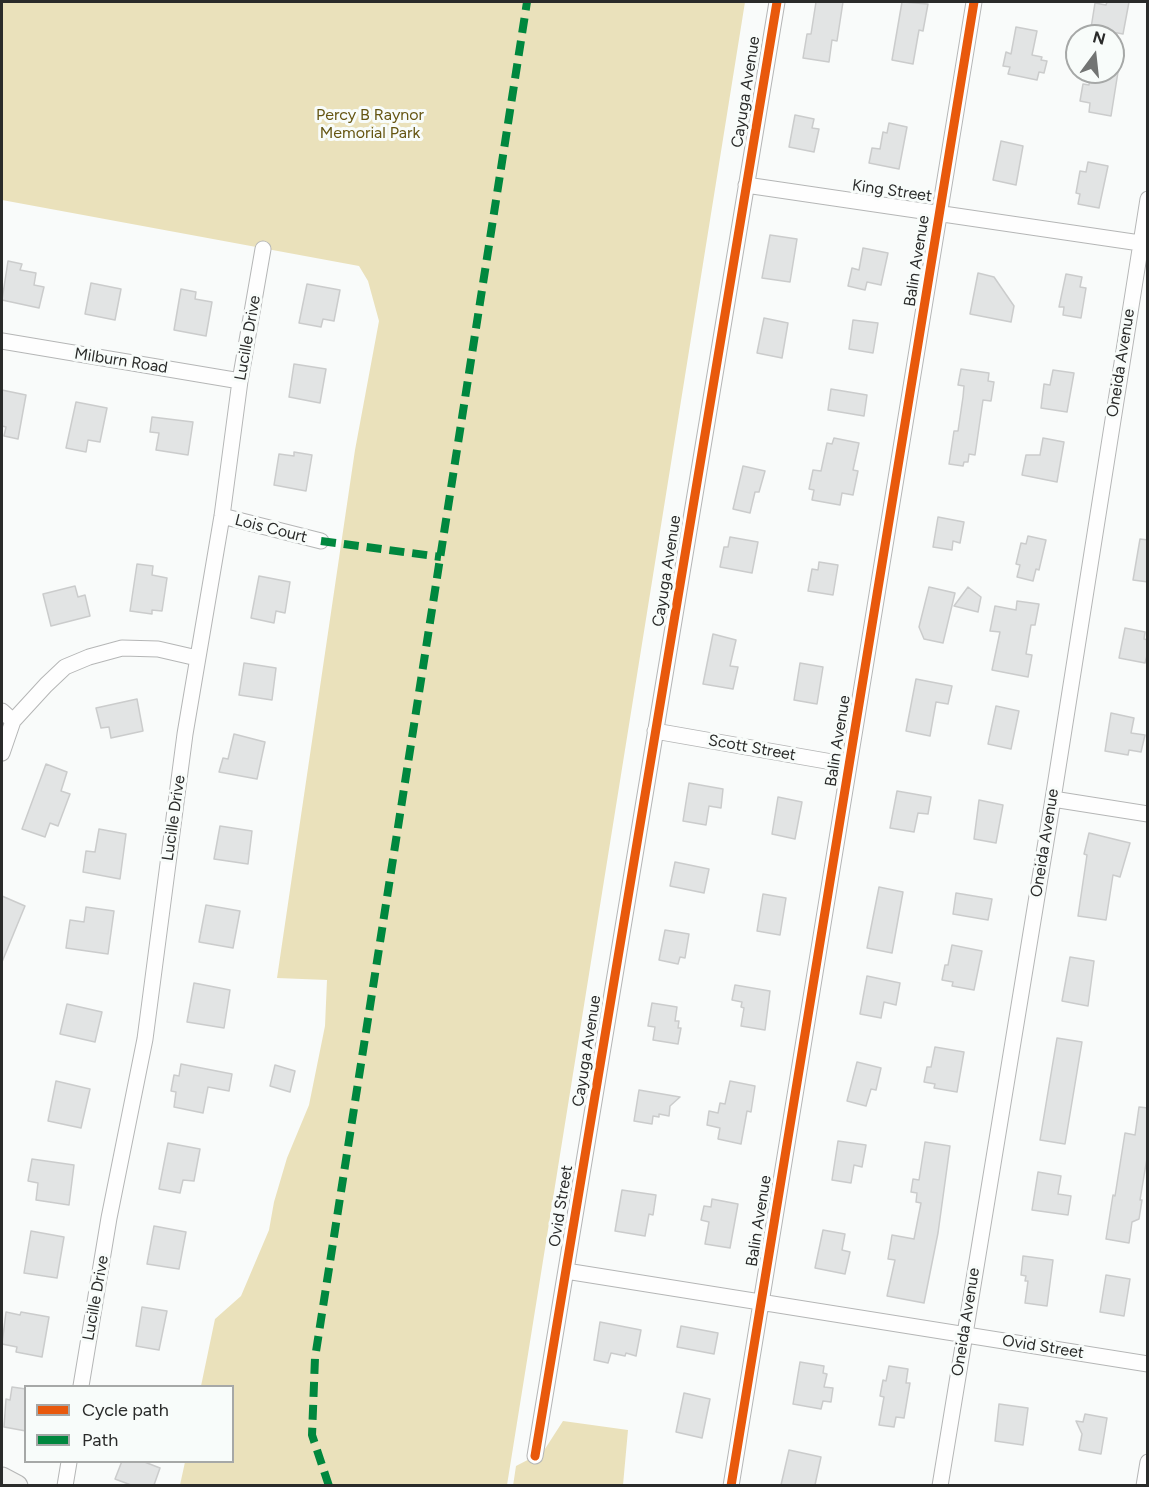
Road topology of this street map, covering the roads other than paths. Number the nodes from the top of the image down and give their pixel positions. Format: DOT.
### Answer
graph roads {
  1 [pos="777,2"];
  2 [pos="974,2"];
  3 [pos="746,185"];
  4 [pos="1148,199"];
  5 [pos="940,213"];
  6 [pos="1140,243"];
  7 [pos="263,249"];
  8 [pos="2,341"];
  9 [pos="240,381"];
  10 [pos="222,516"];
  11 [pos="321,541"];
  12 [pos="197,658"];
  13 [pos="7,716"];
  14 [pos="655,731"];
  15 [pos="2,753"];
  16 [pos="849,765"];
  17 [pos="1053,799"];
  18 [pos="1148,814"];
  19 [pos="586,1146"];
  20 [pos="566,1271"];
  21 [pos="761,1302"];
  22 [pos="964,1335"];
  23 [pos="1148,1364"];
  24 [pos="81,1385"];
  25 [pos="535,1456"];
  26 [pos="1148,1462"];
  27 [pos="69,1463"];
  28 [pos="2,1478"];
  29 [pos="17,1485"];
  30 [pos="65,1485"];
  31 [pos="731,1485"];
  32 [pos="940,1485"];
  33 [pos="1144,1485"];
  1 -- 3 [label="street, Cayuga Avenue"];
  2 -- 5 [label="street, Balin Avenue"];
  3 -- 5 [label="street, King Street"];
  3 -- 14 [label="street, Cayuga Avenue"];
  4 -- 6 [label="street, Oneida Avenue"];
  5 -- 6 [label="street, King Street"];
  5 -- 16 [label="street, Balin Avenue"];
  6 -- 17 [label="street, Oneida Avenue"];
  7 -- 9 [label="street, Lucille Drive"];
  8 -- 9 [label="street, Milburn Road"];
  9 -- 10 [label="street, Lucille Drive"];
  10 -- 11 [label="street, Lois Court"];
  10 -- 12 [label="street, Lucille Drive"];
  12 -- 13 [label="street"];
  12 -- 24 [label="street, Lucille Drive"];
  13 -- 15 [label="street"];
  14 -- 16 [label="street, Scott Street"];
  14 -- 19 [label="street, Cayuga Avenue"];
  16 -- 21 [label="street, Balin Avenue"];
  17 -- 18 [label="street"];
  17 -- 22 [label="street, Oneida Avenue"];
  19 -- 20 [label="street, Ovid Street"];
  20 -- 21 [label="street, Ovid Street"];
  20 -- 25 [label="street"];
  21 -- 22 [label="street, Ovid Street"];
  21 -- 31 [label="street, Balin Avenue"];
  22 -- 23 [label="street, Ovid Street"];
  22 -- 32 [label="street, Oneida Avenue"];
  26 -- 33 [label="street"];
  27 -- 30 [label="street"];
  28 -- 29 [label="street"];
}
